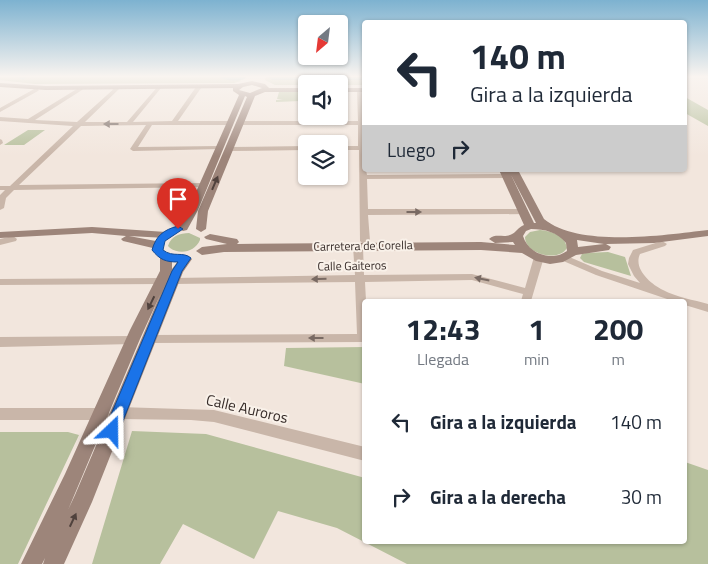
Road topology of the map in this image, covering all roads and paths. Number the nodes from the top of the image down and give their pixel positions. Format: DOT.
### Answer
graph roads {
  1 [pos="12,103"];
  2 [pos="57,103"];
  3 [pos="101,103"];
  4 [pos="146,103"];
  5 [pos="188,103"];
  6 [pos="237,103"];
  7 [pos="241,103"];
  8 [pos="0,110"];
  9 [pos="0,119"];
  10 [pos="29,121"];
  11 [pos="230,123"];
  12 [pos="240,123"];
  13 [pos="362,123"];
  14 [pos="79,124"];
  15 [pos="128,124"];
  16 [pos="150,124"];
  17 [pos="174,124"];
  18 [pos="219,148"];
  19 [pos="298,148"];
  20 [pos="348,148"];
  21 [pos="362,148"];
  22 [pos="229,149"];
  23 [pos="362,172"];
  24 [pos="508,172"];
  25 [pos="362,177"];
  26 [pos="202,186"];
  27 [pos="0,188"];
  28 [pos="12,188"];
  29 [pos="0,208"];
  30 [pos="365,212"];
  31 [pos="525,212"];
  32 [pos="530,226"];
  33 [pos="547,227"];
  34 [pos="183,228"];
  35 [pos="201,229"];
  36 [pos="708,233"];
  37 [pos="564,234"];
  38 [pos="0,235"];
  39 [pos="166,235"];
  40 [pos="517,236"];
  41 [pos="210,238"];
  42 [pos="708,238"];
  43 [pos="0,241"];
  44 [pos="362,244"];
  45 [pos="662,244"];
  46 [pos="157,246"];
  47 [pos="525,250"];
  48 [pos="202,251"];
  49 [pos="568,255"];
  50 [pos="166,258"];
  51 [pos="186,258"];
  52 [pos="539,258"];
  53 [pos="360,279"];
  54 [pos="167,281"];
  55 [pos="0,282"];
  56 [pos="662,295"];
  57 [pos="527,297"];
  58 [pos="677,299"];
  59 [pos="687,302"];
  60 [pos="362,308"];
  61 [pos="708,308"];
  62 [pos="362,338"];
  63 [pos="150,339"];
  64 [pos="133,340"];
  65 [pos="0,342"];
  66 [pos="0,414"];
  67 [pos="111,414"];
  68 [pos="362,453"];
  69 [pos="31,564"];
  70 [pos="53,564"];
  1 -- 8 [label="street"];
  2 -- 10 [label="street"];
  3 -- 14 [label="street"];
  4 -- 15 [label="street"];
  5 -- 17 [label="street"];
  6 -- 11 [label="main road"];
  7 -- 12 [label="main road"];
  9 -- 10 [label="street"];
  10 -- 14 [label="street"];
  11 -- 17 [label="street"];
  11 -- 18 [label="main road"];
  12 -- 13 [label="street"];
  12 -- 22 [label="main road"];
  15 -- 14 [label="street, one-way"];
  14 -- 28 [label="street"];
  15 -- 16 [label="street"];
  16 -- 17 [label="street"];
  16 -- 18 [label="street"];
  18 -- 26 [label="main road"];
  19 -- 22 [label="street"];
  20 -- 21 [label="street"];
  35 -- 22 [label="main road, one-way"];
  23 -- 25 [label="street"];
  24 -- 25 [label="street"];
  24 -- 31 [label="main road"];
  24 -- 33 [label="main road"];
  25 -- 30 [label="street"];
  26 -- 28 [label="street"];
  26 -- 34 [label="main road"];
  27 -- 28 [label="street"];
  28 -- 29 [label="street"];
  30 -- 31 [label="street, one-way"];
  30 -- 44 [label="street"];
  31 -- 32 [label="main road"];
  32 -- 33 [label="main road"];
  32 -- 40 [label="main road"];
  33 -- 37 [label="main road"];
  34 -- 35 [label="main road"];
  34 -- 39 [label="main road"];
  35 -- 41 [label="main road"];
  36 -- 37 [label="main road"];
  37 -- 49 [label="main road"];
  38 -- 39 [label="main road"];
  39 -- 46 [label="main road"];
  40 -- 44 [label="main road, Carretera de Corella"];
  40 -- 47 [label="main road"];
  41 -- 44 [label="main road, Carretera de Corella"];
  41 -- 48 [label="main road"];
  42 -- 45 [label="main road"];
  43 -- 46 [label="main road"];
  44 -- 47 [label="main road, Carretera de Corella"];
  44 -- 48 [label="main road, Carretera de Corella"];
  44 -- 53 [label="street"];
  45 -- 49 [label="main road"];
  45 -- 56 [label="street"];
  46 -- 50 [label="main road"];
  47 -- 52 [label="main road"];
  48 -- 51 [label="main road, Carretera de Corella"];
  49 -- 52 [label="main road"];
  49 -- 56 [label="street"];
  50 -- 51 [label="main road"];
  50 -- 54 [label="main road"];
  51 -- 54 [label="main road"];
  52 -- 57 [label="street"];
  53 -- 54 [label="street, Calle Gaiteros, one-way"];
  57 -- 53 [label="street, Calle Gaiteros, one-way"];
  53 -- 60 [label="street"];
  54 -- 55 [label="street, Calle Gaiteros"];
  54 -- 63 [label="main road"];
  54 -- 64 [label="main road, one-way"];
  56 -- 58 [label="street"];
  59 -- 61 [label="street"];
  62 -- 63 [label="street, one-way"];
  63 -- 67 [label="main road"];
  64 -- 65 [label="street"];
  64 -- 67 [label="main road"];
  66 -- 67 [label="street, Calle Auroros"];
  67 -- 68 [label="street, Calle Auroros"];
  67 -- 69 [label="main road"];
  70 -- 67 [label="main road, one-way"];
}
